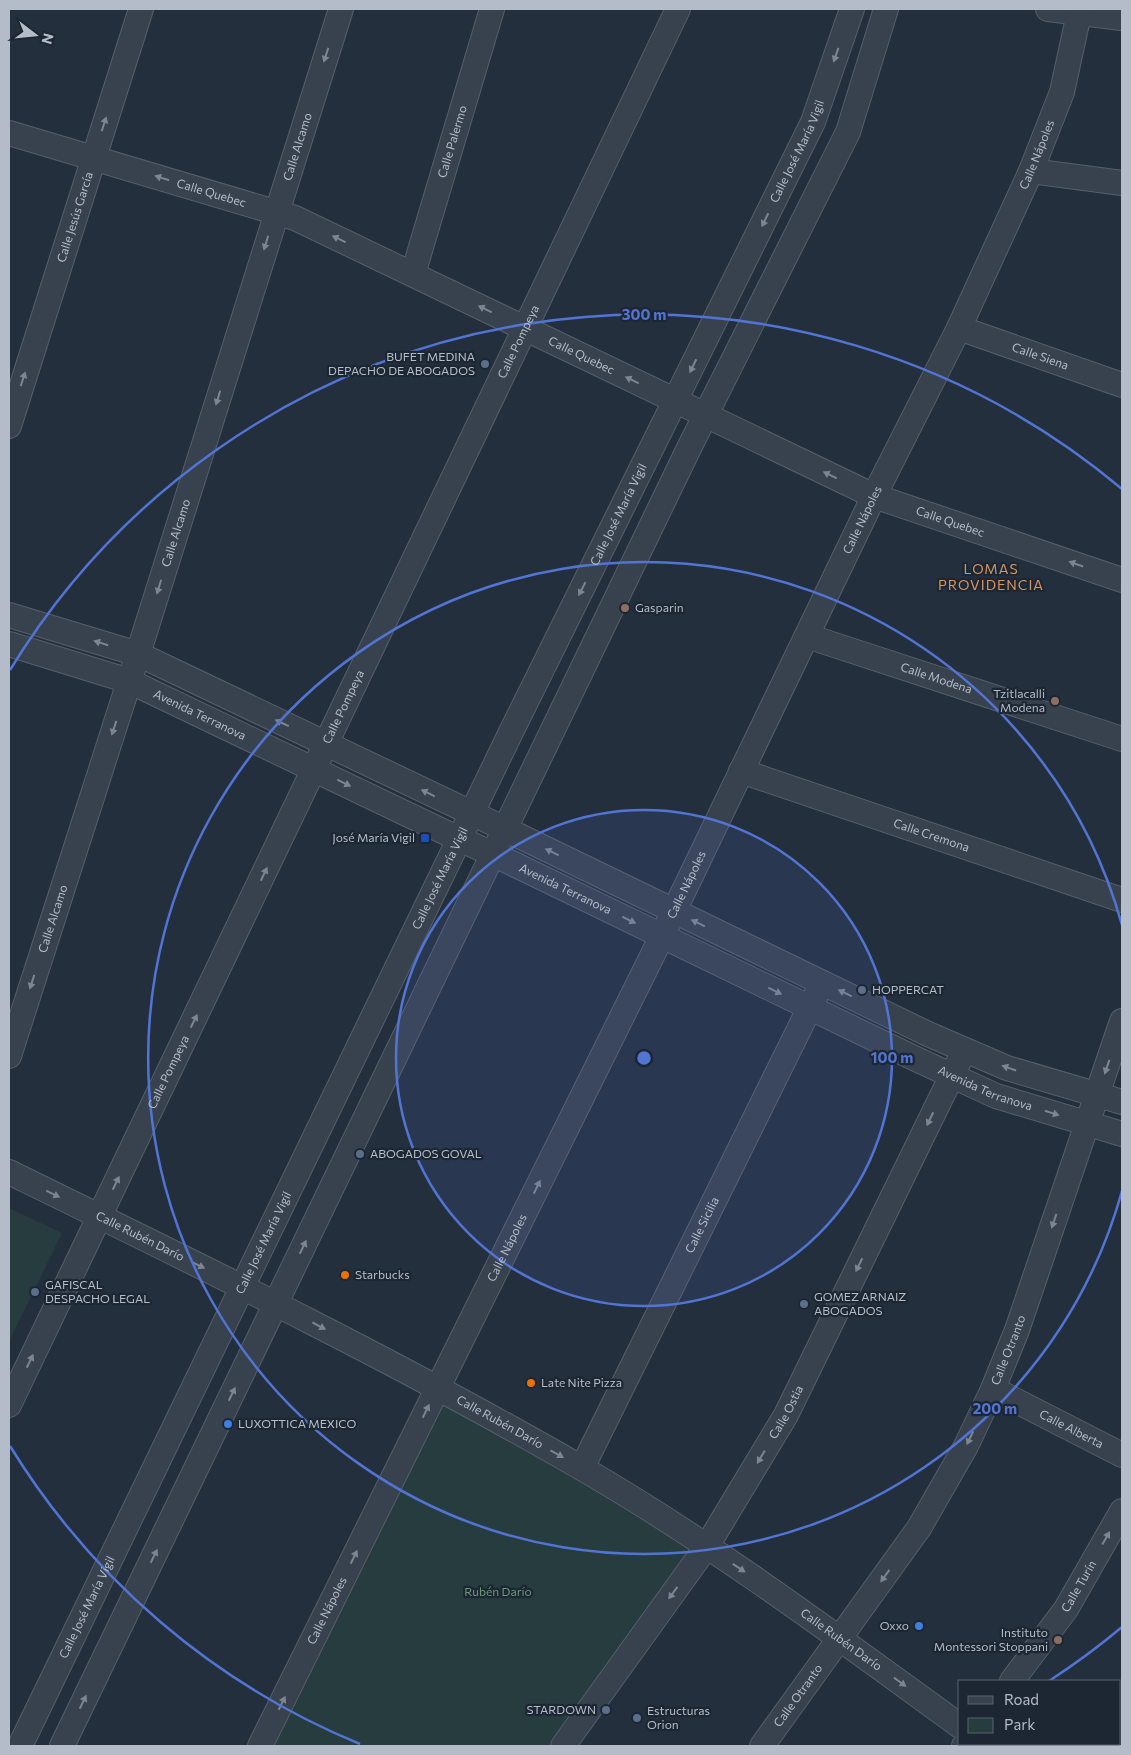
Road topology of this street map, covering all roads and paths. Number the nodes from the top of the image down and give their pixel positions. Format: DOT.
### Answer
graph roads {
  1 [pos="141,9"];
  2 [pos="341,9"];
  3 [pos="492,9"];
  4 [pos="678,9"];
  5 [pos="852,9"];
  6 [pos="886,9"];
  7 [pos="1048,9"];
  8 [pos="1080,11"];
  9 [pos="1122,18"];
  10 [pos="9,133"];
  11 [pos="94,158"];
  12 [pos="1031,171"];
  13 [pos="1122,183"];
  14 [pos="276,212"];
  15 [pos="413,274"];
  16 [pos="525,328"];
  17 [pos="959,328"];
  18 [pos="1122,385"];
  19 [pos="676,401"];
  20 [pos="706,414"];
  21 [pos="9,426"];
  22 [pos="874,496"];
  23 [pos="1122,580"];
  24 [pos="9,615"];
  25 [pos="807,636"];
  26 [pos="9,644"];
  27 [pos="138,654"];
  28 [pos="129,681"];
  29 [pos="1122,739"];
  30 [pos="326,744"];
  31 [pos="314,768"];
  32 [pos="741,771"];
  33 [pos="472,814"];
  34 [pos="505,829"];
  35 [pos="459,839"];
  36 [pos="493,854"];
  37 [pos="1122,900"];
  38 [pos="674,911"];
  39 [pos="662,936"];
  40 [pos="822,983"];
  41 [pos="810,1008"];
  42 [pos="1122,1021"];
  43 [pos="965,1050"];
  44 [pos="9,1056"];
  45 [pos="952,1076"];
  46 [pos="1098,1095"];
  47 [pos="1122,1102"];
  48 [pos="1088,1124"];
  49 [pos="1122,1134"];
  50 [pos="9,1172"];
  51 [pos="100,1217"];
  52 [pos="242,1287"];
  53 [pos="276,1303"];
  54 [pos="437,1389"];
  55 [pos="993,1389"];
  56 [pos="9,1405"];
  57 [pos="1122,1455"];
  58 [pos="582,1468"];
  59 [pos="1122,1511"];
  60 [pos="707,1546"];
  61 [pos="840,1639"];
  62 [pos="1013,1680"];
  63 [pos="958,1725"];
  64 [pos="9,1742"];
  65 [pos="19,1746"];
  66 [pos="62,1746"];
  67 [pos="260,1746"];
  68 [pos="563,1746"];
  69 [pos="762,1746"];
  11 -- 1 [label="street, Calle Jesús García, one-way"];
  2 -- 14 [label="street, Calle Alcamo, one-way"];
  3 -- 15 [label="street, Calle Palermo"];
  4 -- 16 [label="street, Calle Pompeya"];
  5 -- 19 [label="street, Calle José María Vigil, one-way"];
  6 -- 20 [label="street"];
  7 -- 8 [label="street"];
  8 -- 9 [label="street"];
  8 -- 12 [label="street, Calle Nápoles"];
  10 -- 11 [label="street, Calle Quebec"];
  14 -- 11 [label="street, Calle Quebec, one-way"];
  21 -- 11 [label="street, Calle Jesús García, one-way"];
  12 -- 13 [label="street"];
  12 -- 17 [label="street, Calle Nápoles"];
  15 -- 14 [label="street, Calle Quebec, one-way"];
  14 -- 27 [label="street, Calle Alcamo, one-way"];
  16 -- 15 [label="street, Calle Quebec, one-way"];
  19 -- 16 [label="street, Calle Quebec, one-way"];
  16 -- 30 [label="street, Calle Pompeya"];
  17 -- 18 [label="street, Calle Siena"];
  17 -- 22 [label="street, Calle Nápoles"];
  19 -- 20 [label="street, Calle Quebec"];
  19 -- 33 [label="street, Calle José María Vigil, one-way"];
  22 -- 20 [label="street, Calle Quebec, one-way"];
  20 -- 34 [label="street"];
  23 -- 22 [label="street, Calle Quebec, one-way"];
  22 -- 25 [label="street, Calle Nápoles"];
  27 -- 24 [label="street, one-way"];
  25 -- 29 [label="street, Calle Modena"];
  25 -- 32 [label="street, Calle Nápoles"];
  26 -- 28 [label="street, Avenida Terranova"];
  27 -- 28 [label="street, Calle Alcamo"];
  30 -- 27 [label="street, one-way"];
  28 -- 31 [label="street, Avenida Terranova"];
  28 -- 44 [label="street, Calle Alcamo, one-way"];
  30 -- 31 [label="street, Calle Pompeya"];
  33 -- 30 [label="street, one-way"];
  31 -- 35 [label="street, Avenida Terranova, one-way"];
  51 -- 31 [label="street, Calle Pompeya, one-way"];
  32 -- 37 [label="street, Calle Cremona"];
  32 -- 38 [label="street, Calle Nápoles"];
  33 -- 34 [label="street"];
  33 -- 35 [label="street, Calle José María Vigil"];
  34 -- 36 [label="street"];
  38 -- 34 [label="street, one-way"];
  35 -- 36 [label="street, Avenida Terranova"];
  35 -- 52 [label="street, Calle José María Vigil"];
  36 -- 39 [label="street, Avenida Terranova, one-way"];
  53 -- 36 [label="street, one-way"];
  38 -- 39 [label="street, Calle Nápoles"];
  40 -- 38 [label="street, one-way"];
  39 -- 41 [label="street, Avenida Terranova, one-way"];
  54 -- 39 [label="street, Calle Nápoles, one-way"];
  40 -- 41 [label="street, Calle Sicilia"];
  43 -- 40 [label="street, one-way"];
  41 -- 45 [label="street, Avenida Terranova"];
  41 -- 58 [label="street, Calle Sicilia"];
  42 -- 46 [label="street, Calle Otranto, one-way"];
  43 -- 45 [label="street, Calle Ostia"];
  46 -- 43 [label="street, one-way"];
  45 -- 48 [label="street, Avenida Terranova, one-way"];
  45 -- 60 [label="street, Calle Ostia, one-way"];
  46 -- 47 [label="street"];
  46 -- 48 [label="street, Calle Otranto"];
  48 -- 49 [label="street, Avenida Terranova"];
  48 -- 55 [label="street, Calle Otranto, one-way"];
  50 -- 51 [label="street, Calle Rubén Darío, one-way"];
  51 -- 52 [label="street, Calle Rubén Darío, one-way"];
  56 -- 51 [label="street, Calle Pompeya, one-way"];
  52 -- 53 [label="street, Calle Rubén Darío"];
  52 -- 65 [label="street, Calle José María Vigil"];
  53 -- 54 [label="street, Calle Rubén Darío, one-way"];
  66 -- 53 [label="street, one-way"];
  54 -- 58 [label="street, Calle Rubén Darío, one-way"];
  67 -- 54 [label="street, Calle Nápoles, one-way"];
  55 -- 57 [label="street, Calle Alberta"];
  55 -- 61 [label="street, Calle Otranto, one-way"];
  58 -- 60 [label="street, Calle Rubén Darío"];
  62 -- 59 [label="street, Calle Turín, one-way"];
  60 -- 61 [label="street, Calle Rubén Darío, one-way"];
  60 -- 68 [label="street, Calle Ostia, one-way"];
  61 -- 63 [label="street, Calle Rubén Darío, one-way"];
  61 -- 69 [label="street, Calle Otranto"];
  64 -- 65 [label="street"];
}
